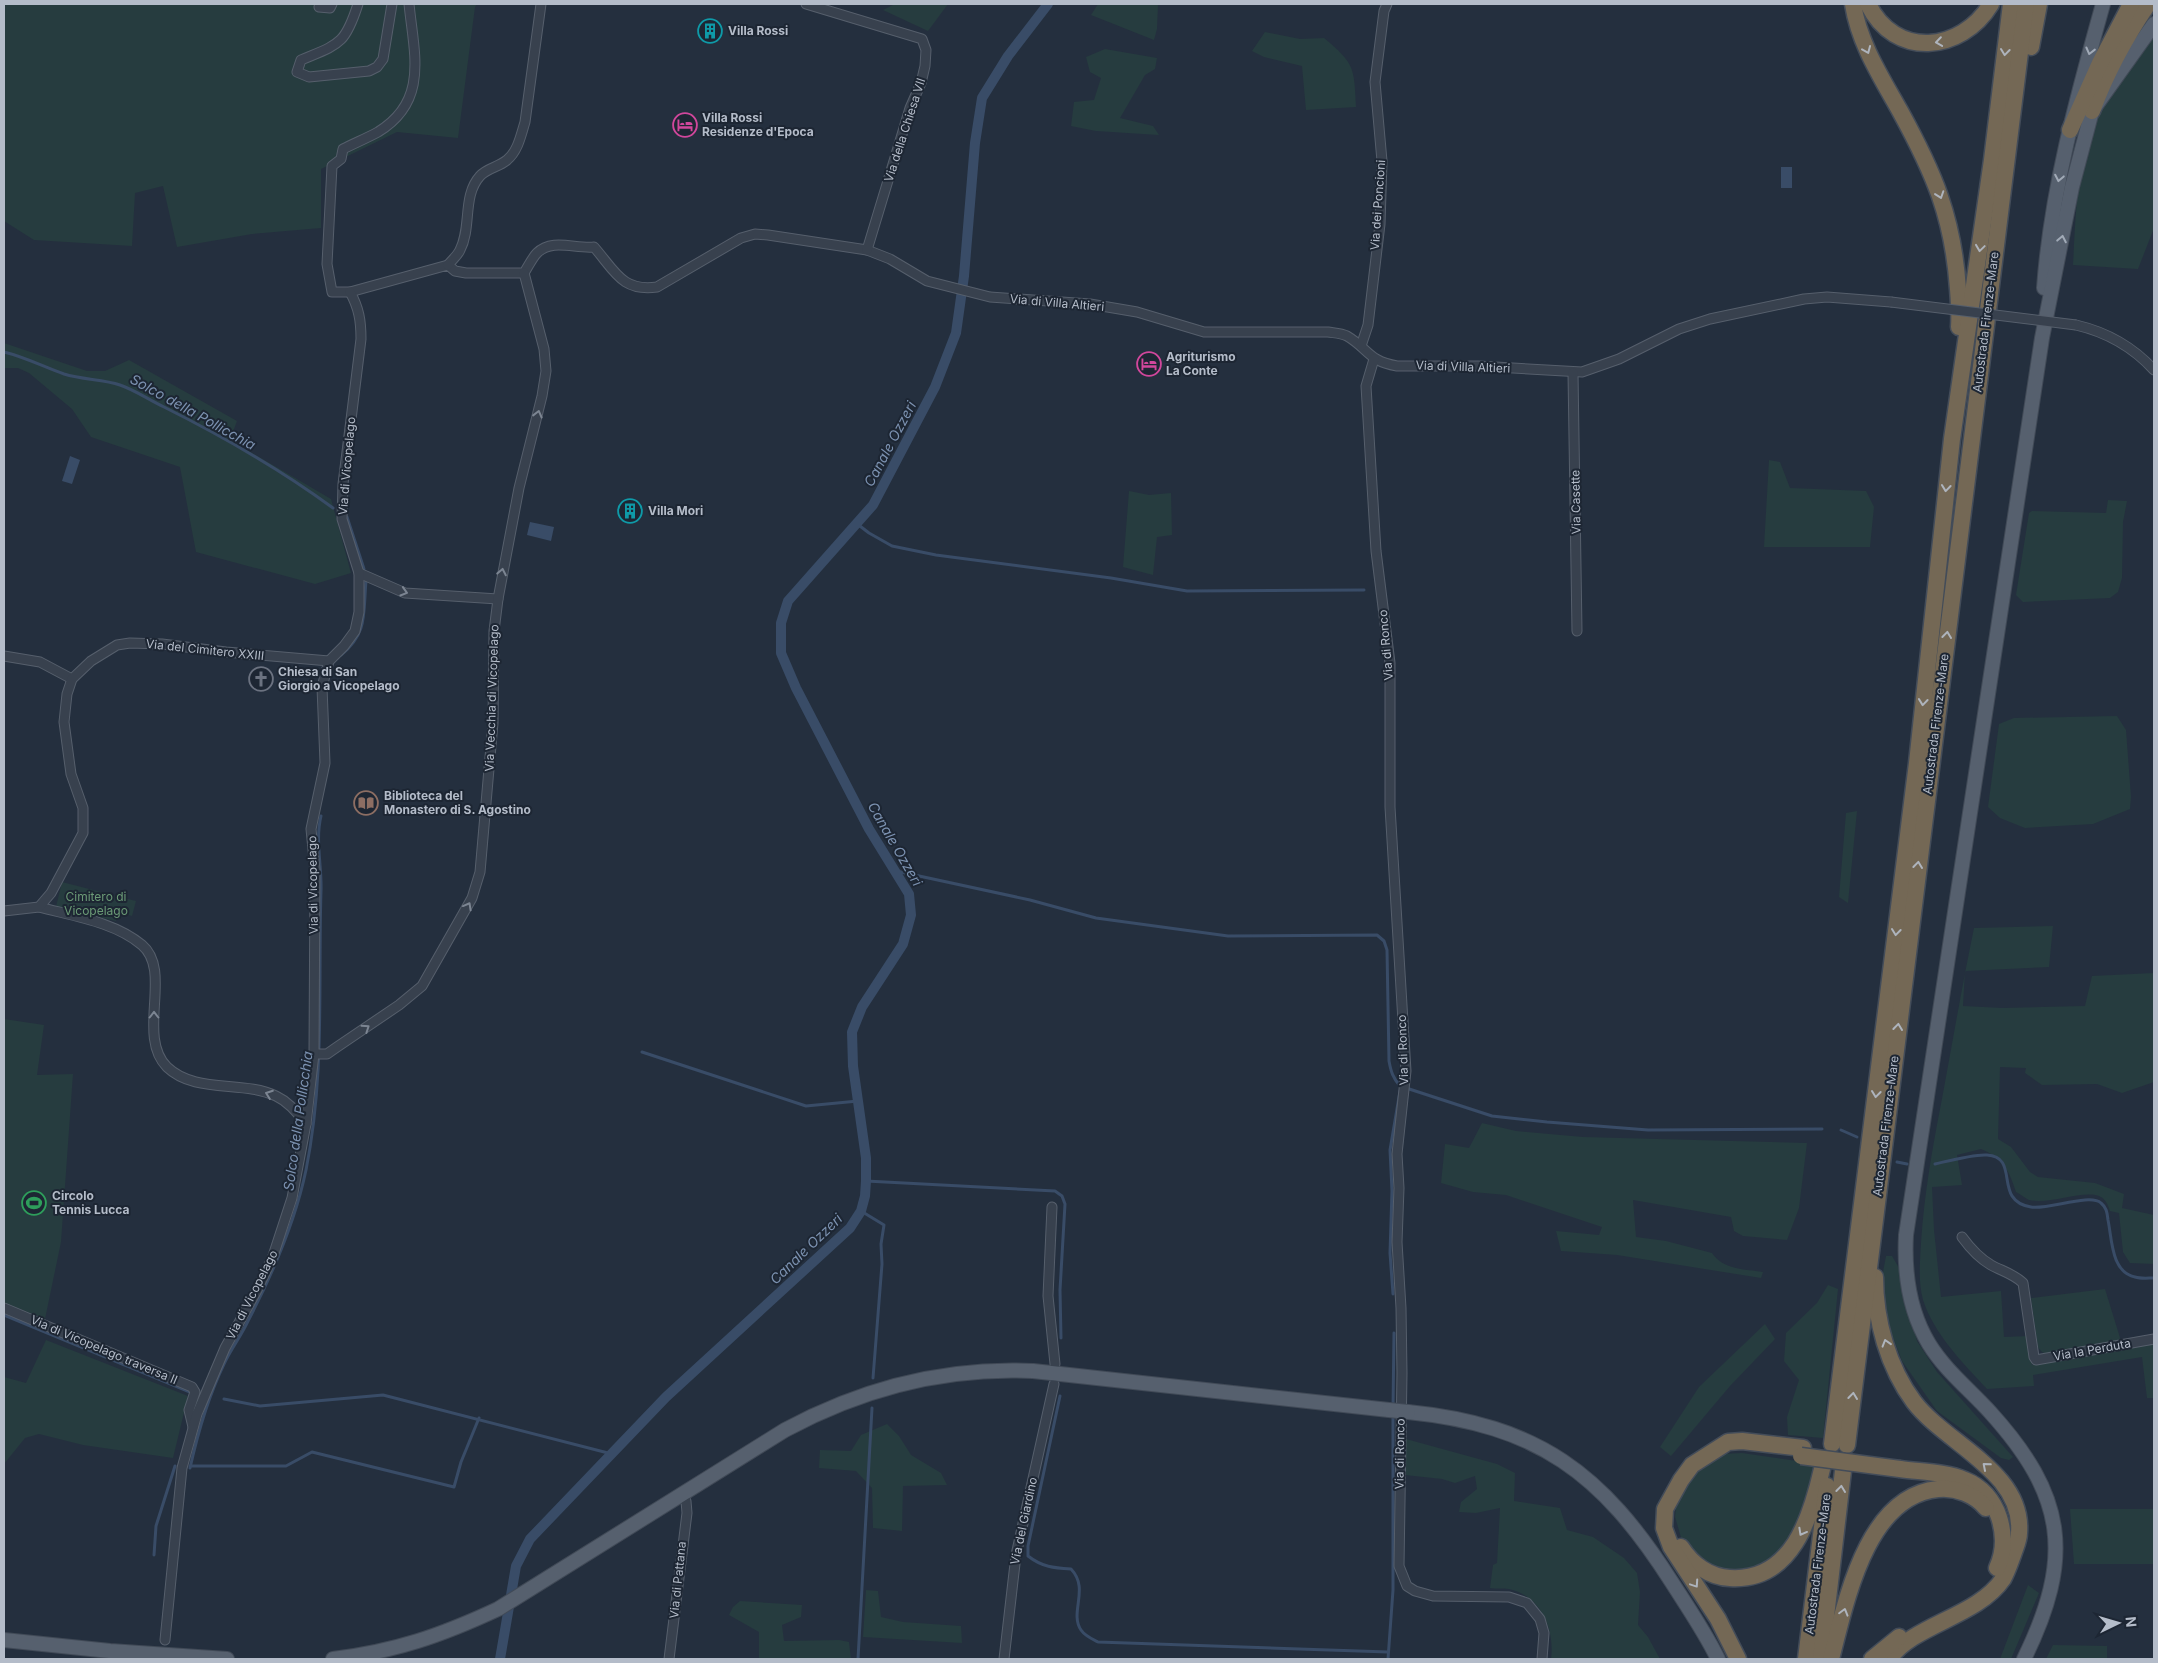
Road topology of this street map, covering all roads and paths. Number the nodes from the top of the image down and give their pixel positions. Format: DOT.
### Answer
graph roads {
  1 [pos="320,4"];
  2 [pos="332,4"];
  3 [pos="358,4"];
  4 [pos="392,4"];
  5 [pos="409,4"];
  6 [pos="541,4"];
  7 [pos="806,4"];
  8 [pos="1387,4"];
  9 [pos="1853,4"];
  10 [pos="1868,4"];
  11 [pos="1991,4"];
  12 [pos="2011,4"];
  13 [pos="2026,4"];
  14 [pos="2039,4"];
  15 [pos="2103,4"];
  16 [pos="2131,4"];
  17 [pos="2148,4"];
  18 [pos="2154,24"];
  19 [pos="2092,111"];
  20 [pos="2070,130"];
  21 [pos="2002,194"];
  22 [pos="867,250"];
  23 [pos="448,264"];
  24 [pos="524,273"];
  25 [pos="350,292"];
  26 [pos="2042,338"];
  27 [pos="1361,346"];
  28 [pos="1374,359"];
  29 [pos="2154,370"];
  30 [pos="1573,373"];
  31 [pos="1952,439"];
  32 [pos="359,572"];
  33 [pos="498,599"];
  34 [pos="1577,631"];
  35 [pos="4,656"];
  36 [pos="329,661"];
  37 [pos="72,679"];
  38 [pos="40,907"];
  39 [pos="4,910"];
  40 [pos="318,1054"];
  41 [pos="306,1124"];
  42 [pos="1885,1135"];
  43 [pos="1052,1207"];
  44 [pos="1962,1237"];
  45 [pos="4,1308"];
  46 [pos="2154,1340"];
  47 [pos="1055,1364"];
  48 [pos="1054,1384"];
  49 [pos="193,1428"];
  50 [pos="1831,1470"];
  51 [pos="1675,1489"];
  52 [pos="686,1502"];
  53 [pos="2008,1549"];
  54 [pos="4,1640"];
  55 [pos="164,1640"];
  56 [pos="227,1659"];
  57 [pos="333,1659"];
  58 [pos="669,1659"];
  59 [pos="1004,1659"];
  60 [pos="1542,1659"];
  61 [pos="1718,1659"];
  62 [pos="1738,1659"];
  63 [pos="1806,1659"];
  64 [pos="1821,1659"];
  65 [pos="1831,1659"];
  66 [pos="1872,1659"];
  67 [pos="1889,1659"];
  68 [pos="2024,1659"];
  1 -- 2 [label="street"];
  3 -- 4 [label="street"];
  5 -- 25 [label="street"];
  6 -- 23 [label="street"];
  7 -- 22 [label="street, Via della Chiesa VII"];
  8 -- 27 [label="street, Via dei Poncioni"];
  9 -- 31 [label="highway, one-way"];
  11 -- 10 [label="highway, one-way"];
  12 -- 31 [label="highway, Autostrada Firenze-Mare, one-way"];
  13 -- 21 [label="highway, Autostrada Firenze-Mare"];
  14 -- 21 [label="highway"];
  15 -- 20 [label="main road, one-way"];
  16 -- 20 [label="highway"];
  17 -- 19 [label="highway"];
  18 -- 19 [label="main road"];
  26 -- 19 [label="main road, one-way"];
  20 -- 26 [label="main road, one-way"];
  42 -- 21 [label="highway, Autostrada Firenze-Mare, one-way"];
  22 -- 24 [label="street, Via di Villa Altieri"];
  22 -- 27 [label="street, Via di Villa Altieri"];
  23 -- 24 [label="street"];
  23 -- 25 [label="street"];
  33 -- 24 [label="street, Via Vecchia di Vicopelago, one-way"];
  25 -- 32 [label="street, Via di Vicopelago"];
  26 -- 68 [label="main road"];
  27 -- 28 [label="street, Via di Villa Altieri"];
  28 -- 30 [label="street, Via di Villa Altieri"];
  28 -- 60 [label="street, Via di Ronco"];
  29 -- 30 [label="street, Via di Villa Altieri, bridge"];
  30 -- 34 [label="street, Via Casette"];
  31 -- 42 [label="highway, Autostrada Firenze-Mare, one-way"];
  32 -- 33 [label="street, one-way"];
  32 -- 36 [label="street, Via di Vicopelago"];
  40 -- 33 [label="street, Via Vecchia di Vicopelago, one-way"];
  35 -- 37 [label="street"];
  36 -- 37 [label="street, Via del Cimitero XXIII"];
  36 -- 40 [label="street, Via di Vicopelago"];
  37 -- 38 [label="street"];
  38 -- 39 [label="street"];
  41 -- 38 [label="street, one-way"];
  40 -- 41 [label="street, Via di Vicopelago"];
  41 -- 49 [label="street, Via di Vicopelago"];
  53 -- 42 [label="highway, one-way"];
  43 -- 47 [label="street"];
  44 -- 46 [label="street, Via la Perduta"];
  45 -- 49 [label="street, Via di Vicopelago traversa II"];
  48 -- 59 [label="street, Via del Giardino"];
  49 -- 55 [label="street, Via di Vicopelago"];
  50 -- 51 [label="highway, one-way"];
  50 -- 63 [label="highway, Autostrada Firenze-Mare"];
  64 -- 50 [label="highway, Autostrada Firenze-Mare, one-way"];
  51 -- 53 [label="highway, bridge"];
  51 -- 62 [label="highway, one-way"];
  52 -- 58 [label="street, Via di Pattana"];
  65 -- 53 [label="highway, one-way"];
  53 -- 66 [label="highway"];
  53 -- 67 [label="highway"];
  54 -- 56 [label="main road"];
  57 -- 61 [label="main road, bridge"];
}
